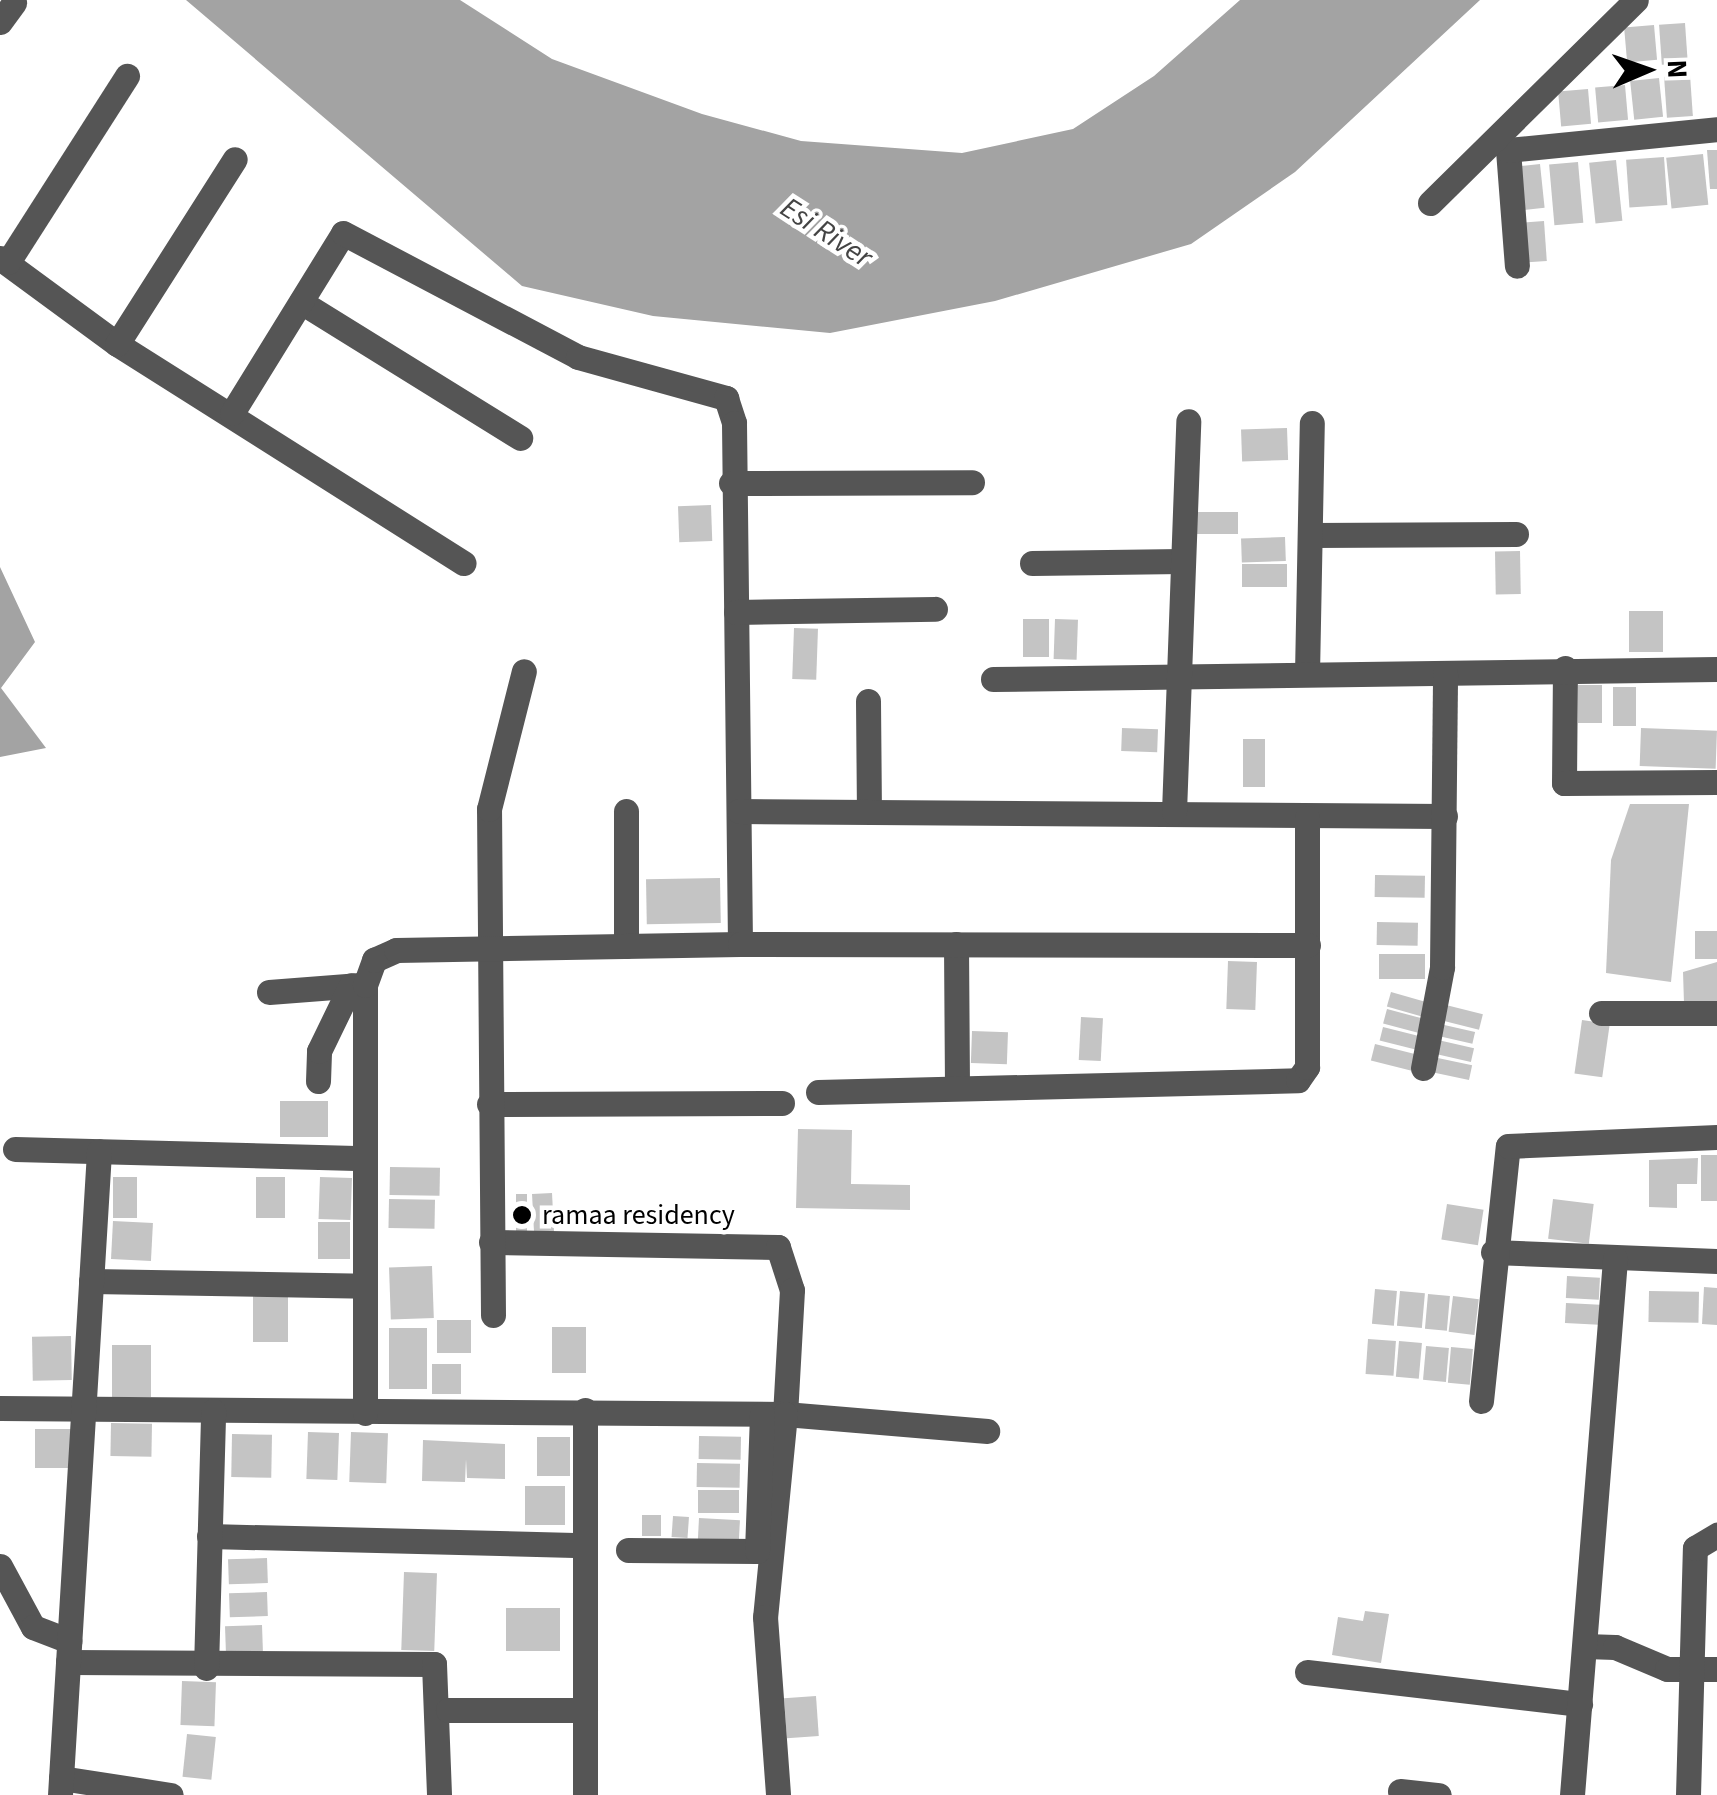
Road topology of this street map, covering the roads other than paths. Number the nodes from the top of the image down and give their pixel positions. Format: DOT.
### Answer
graph roads {
  1 [pos="1636,0"];
  2 [pos="127,76"];
  3 [pos="1717,129"];
  4 [pos="1502,144"];
  5 [pos="235,159"];
  6 [pos="1430,203"];
  7 [pos="4,260"];
  8 [pos="1517,266"];
  9 [pos="301,302"];
  10 [pos="117,344"];
  11 [pos="232,413"];
  12 [pos="1188,420"];
  13 [pos="1312,423"];
  14 [pos="520,438"];
  15 [pos="972,482"];
  16 [pos="731,483"];
  17 [pos="1311,534"];
  18 [pos="1516,534"];
  19 [pos="1182,561"];
  20 [pos="464,563"];
  21 [pos="1032,563"];
  22 [pos="935,609"];
  23 [pos="736,612"];
  24 [pos="1564,668"];
  25 [pos="1717,668"];
  26 [pos="1178,670"];
  27 [pos="524,671"];
  28 [pos="1445,673"];
  29 [pos="1307,674"];
  30 [pos="993,678"];
  31 [pos="868,701"];
  32 [pos="1717,782"];
  33 [pos="626,811"];
  34 [pos="739,811"];
  35 [pos="869,811"];
  36 [pos="1174,812"];
  37 [pos="1445,816"];
  38 [pos="1307,818"];
  39 [pos="740,944"];
  40 [pos="956,944"];
  41 [pos="1308,945"];
  42 [pos="626,946"];
  43 [pos="488,949"];
  44 [pos="358,985"];
  45 [pos="268,992"];
  46 [pos="1717,1013"];
  47 [pos="1601,1014"];
  48 [pos="1423,1068"];
  49 [pos="318,1081"];
  50 [pos="957,1085"];
  51 [pos="818,1092"];
  52 [pos="782,1103"];
  53 [pos="489,1104"];
  54 [pos="1717,1136"];
  55 [pos="16,1149"];
  56 [pos="100,1150"];
  57 [pos="365,1158"];
  58 [pos="491,1242"];
  59 [pos="1493,1252"];
  60 [pos="1615,1259"];
  61 [pos="1717,1261"];
  62 [pos="91,1281"];
  63 [pos="365,1286"];
  64 [pos="493,1315"];
  65 [pos="1481,1401"];
  66 [pos="84,1407"];
  67 [pos="0,1408"];
  68 [pos="586,1410"];
  69 [pos="212,1411"];
  70 [pos="365,1413"];
  71 [pos="773,1414"];
  72 [pos="987,1431"];
  73 [pos="1717,1534"];
  74 [pos="209,1536"];
  75 [pos="584,1545"];
  76 [pos="628,1550"];
  77 [pos="0,1566"];
  78 [pos="1585,1646"];
  79 [pos="69,1652"];
  80 [pos="206,1668"];
  81 [pos="1707,1669"];
  82 [pos="1307,1672"];
  83 [pos="1580,1704"];
  84 [pos="448,1710"];
  85 [pos="585,1710"];
  86 [pos="61,1786"];
  87 [pos="1400,1791"];
  88 [pos="171,1795"];
  89 [pos="439,1795"];
  90 [pos="585,1795"];
  91 [pos="778,1795"];
  92 [pos="1439,1795"];
  93 [pos="1572,1795"];
  94 [pos="1688,1795"];
  1 -- 4 [label="street"];
  2 -- 7 [label="street"];
  3 -- 4 [label="street"];
  4 -- 6 [label="street"];
  4 -- 8 [label="street"];
  5 -- 10 [label="street"];
  7 -- 10 [label="street"];
  9 -- 11 [label="street"];
  9 -- 14 [label="street"];
  9 -- 16 [label="street"];
  10 -- 11 [label="street"];
  11 -- 20 [label="street"];
  12 -- 19 [label="street"];
  13 -- 17 [label="street"];
  15 -- 16 [label="street"];
  16 -- 23 [label="street"];
  17 -- 18 [label="street"];
  17 -- 29 [label="street"];
  19 -- 21 [label="street"];
  19 -- 26 [label="street"];
  22 -- 23 [label="street"];
  23 -- 34 [label="street"];
  24 -- 25 [label="street"];
  24 -- 28 [label="street"];
  24 -- 32 [label="street"];
  26 -- 29 [label="street"];
  26 -- 30 [label="street"];
  26 -- 36 [label="street"];
  27 -- 43 [label="street"];
  28 -- 29 [label="street"];
  28 -- 37 [label="street"];
  31 -- 35 [label="street"];
  33 -- 42 [label="street"];
  34 -- 35 [label="street"];
  34 -- 39 [label="street"];
  35 -- 36 [label="street"];
  36 -- 38 [label="street"];
  37 -- 38 [label="street"];
  37 -- 48 [label="street"];
  38 -- 41 [label="street"];
  39 -- 40 [label="street"];
  39 -- 42 [label="street"];
  40 -- 41 [label="street"];
  40 -- 50 [label="street"];
  41 -- 50 [label="street"];
  42 -- 43 [label="street"];
  43 -- 44 [label="street"];
  43 -- 53 [label="street"];
  44 -- 45 [label="street"];
  44 -- 49 [label="street"];
  44 -- 57 [label="street"];
  46 -- 47 [label="street"];
  50 -- 51 [label="street"];
  52 -- 53 [label="street"];
  53 -- 58 [label="street"];
  54 -- 59 [label="street"];
  55 -- 56 [label="street"];
  56 -- 57 [label="street"];
  56 -- 62 [label="street"];
  57 -- 63 [label="street"];
  58 -- 64 [label="street"];
  58 -- 71 [label="street"];
  59 -- 60 [label="street"];
  59 -- 65 [label="street"];
  60 -- 61 [label="street"];
  60 -- 78 [label="street"];
  62 -- 63 [label="street"];
  62 -- 66 [label="street"];
  63 -- 70 [label="street"];
  66 -- 67 [label="street"];
  66 -- 69 [label="street"];
  66 -- 79 [label="street"];
  68 -- 70 [label="street"];
  68 -- 71 [label="street"];
  68 -- 75 [label="street"];
  69 -- 70 [label="street"];
  69 -- 74 [label="street"];
  71 -- 72 [label="street"];
  71 -- 76 [label="street"];
  71 -- 91 [label="street"];
  73 -- 81 [label="street"];
  74 -- 75 [label="street"];
  74 -- 80 [label="street"];
  75 -- 85 [label="street"];
  77 -- 79 [label="street"];
  78 -- 81 [label="street"];
  78 -- 83 [label="street"];
  79 -- 80 [label="street"];
  79 -- 86 [label="street"];
  80 -- 89 [label="street"];
  81 -- 94 [label="street"];
  82 -- 83 [label="street"];
  83 -- 93 [label="street"];
  84 -- 85 [label="street"];
  85 -- 90 [label="street"];
  86 -- 88 [label="street"];
  87 -- 92 [label="street"];
}
